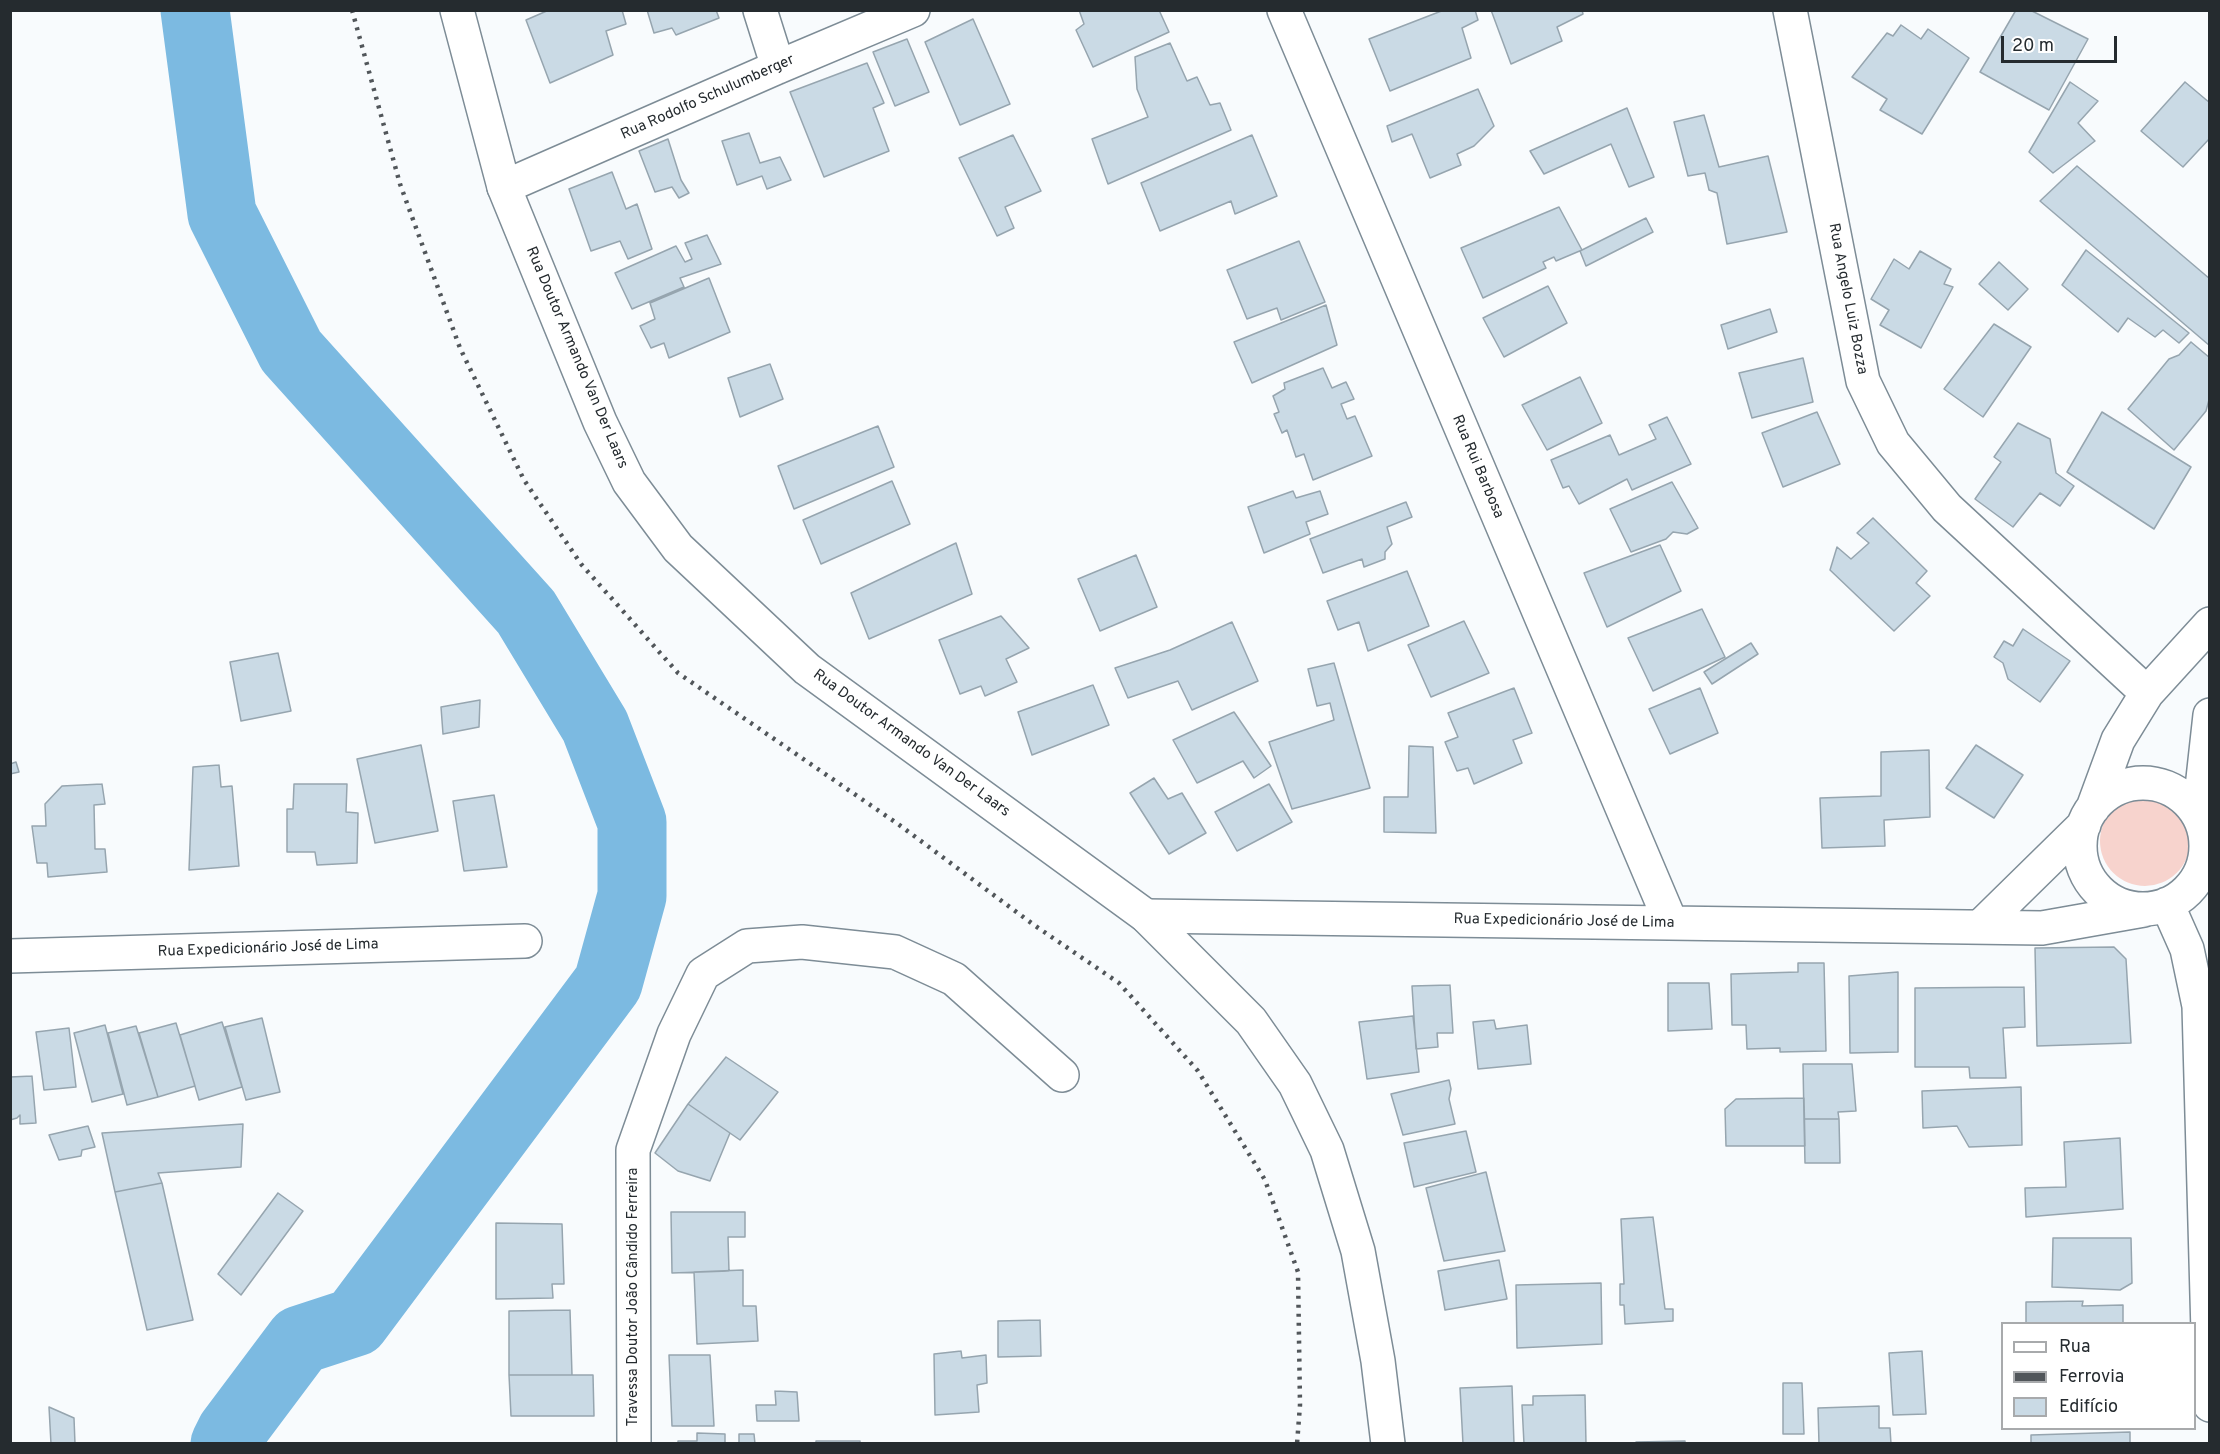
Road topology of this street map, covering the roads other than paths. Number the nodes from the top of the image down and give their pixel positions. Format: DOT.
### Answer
graph roads {
  1 [pos="457,10"];
  2 [pos="760,10"];
  3 [pos="913,10"];
  4 [pos="1284,10"];
  5 [pos="1794,13"];
  6 [pos="778,67"];
  7 [pos="504,187"];
  8 [pos="2210,624"];
  9 [pos="2147,693"];
  10 [pos="2210,715"];
  11 [pos="2199,815"];
  12 [pos="2088,816"];
  13 [pos="2208,858"];
  14 [pos="2162,905"];
  15 [pos="2210,905"];
  16 [pos="1146,916"];
  17 [pos="1671,923"];
  18 [pos="1981,926"];
  19 [pos="525,941"];
  20 [pos="10,956"];
  21 [pos="1062,1075"];
  22 [pos="2210,1405"];
  23 [pos="634,1443"];
  24 [pos="1388,1443"];
  1 -- 7 [label="street, Rua Doutor Armando Van Der Laars"];
  2 -- 6 [label="street"];
  3 -- 6 [label="street, Rua Rodolfo Schulumberger"];
  4 -- 17 [label="street, Rua Rui Barbosa"];
  5 -- 9 [label="street, Rua Angelo Luiz Bozza"];
  6 -- 7 [label="street, Rua Rodolfo Schulumberger"];
  7 -- 16 [label="street, Rua Doutor Armando Van Der Laars"];
  8 -- 9 [label="street"];
  9 -- 12 [label="street"];
  10 -- 11 [label="street"];
  11 -- 12 [label="street"];
  11 -- 13 [label="street"];
  12 -- 14 [label="street"];
  12 -- 18 [label="street"];
  13 -- 14 [label="street"];
  14 -- 15 [label="street, Rua Expedicionário José de Lima"];
  14 -- 18 [label="street, Rua Expedicionário José de Lima"];
  14 -- 22 [label="street"];
  16 -- 17 [label="street, Rua Expedicionário José de Lima"];
  16 -- 24 [label="street, Rua Doutor Armando Van Der Laars"];
  17 -- 18 [label="street, Rua Expedicionário José de Lima"];
  19 -- 20 [label="street, Rua Expedicionário José de Lima"];
  21 -- 23 [label="street, Travessa Doutor João Cândido Ferreira"];
}
